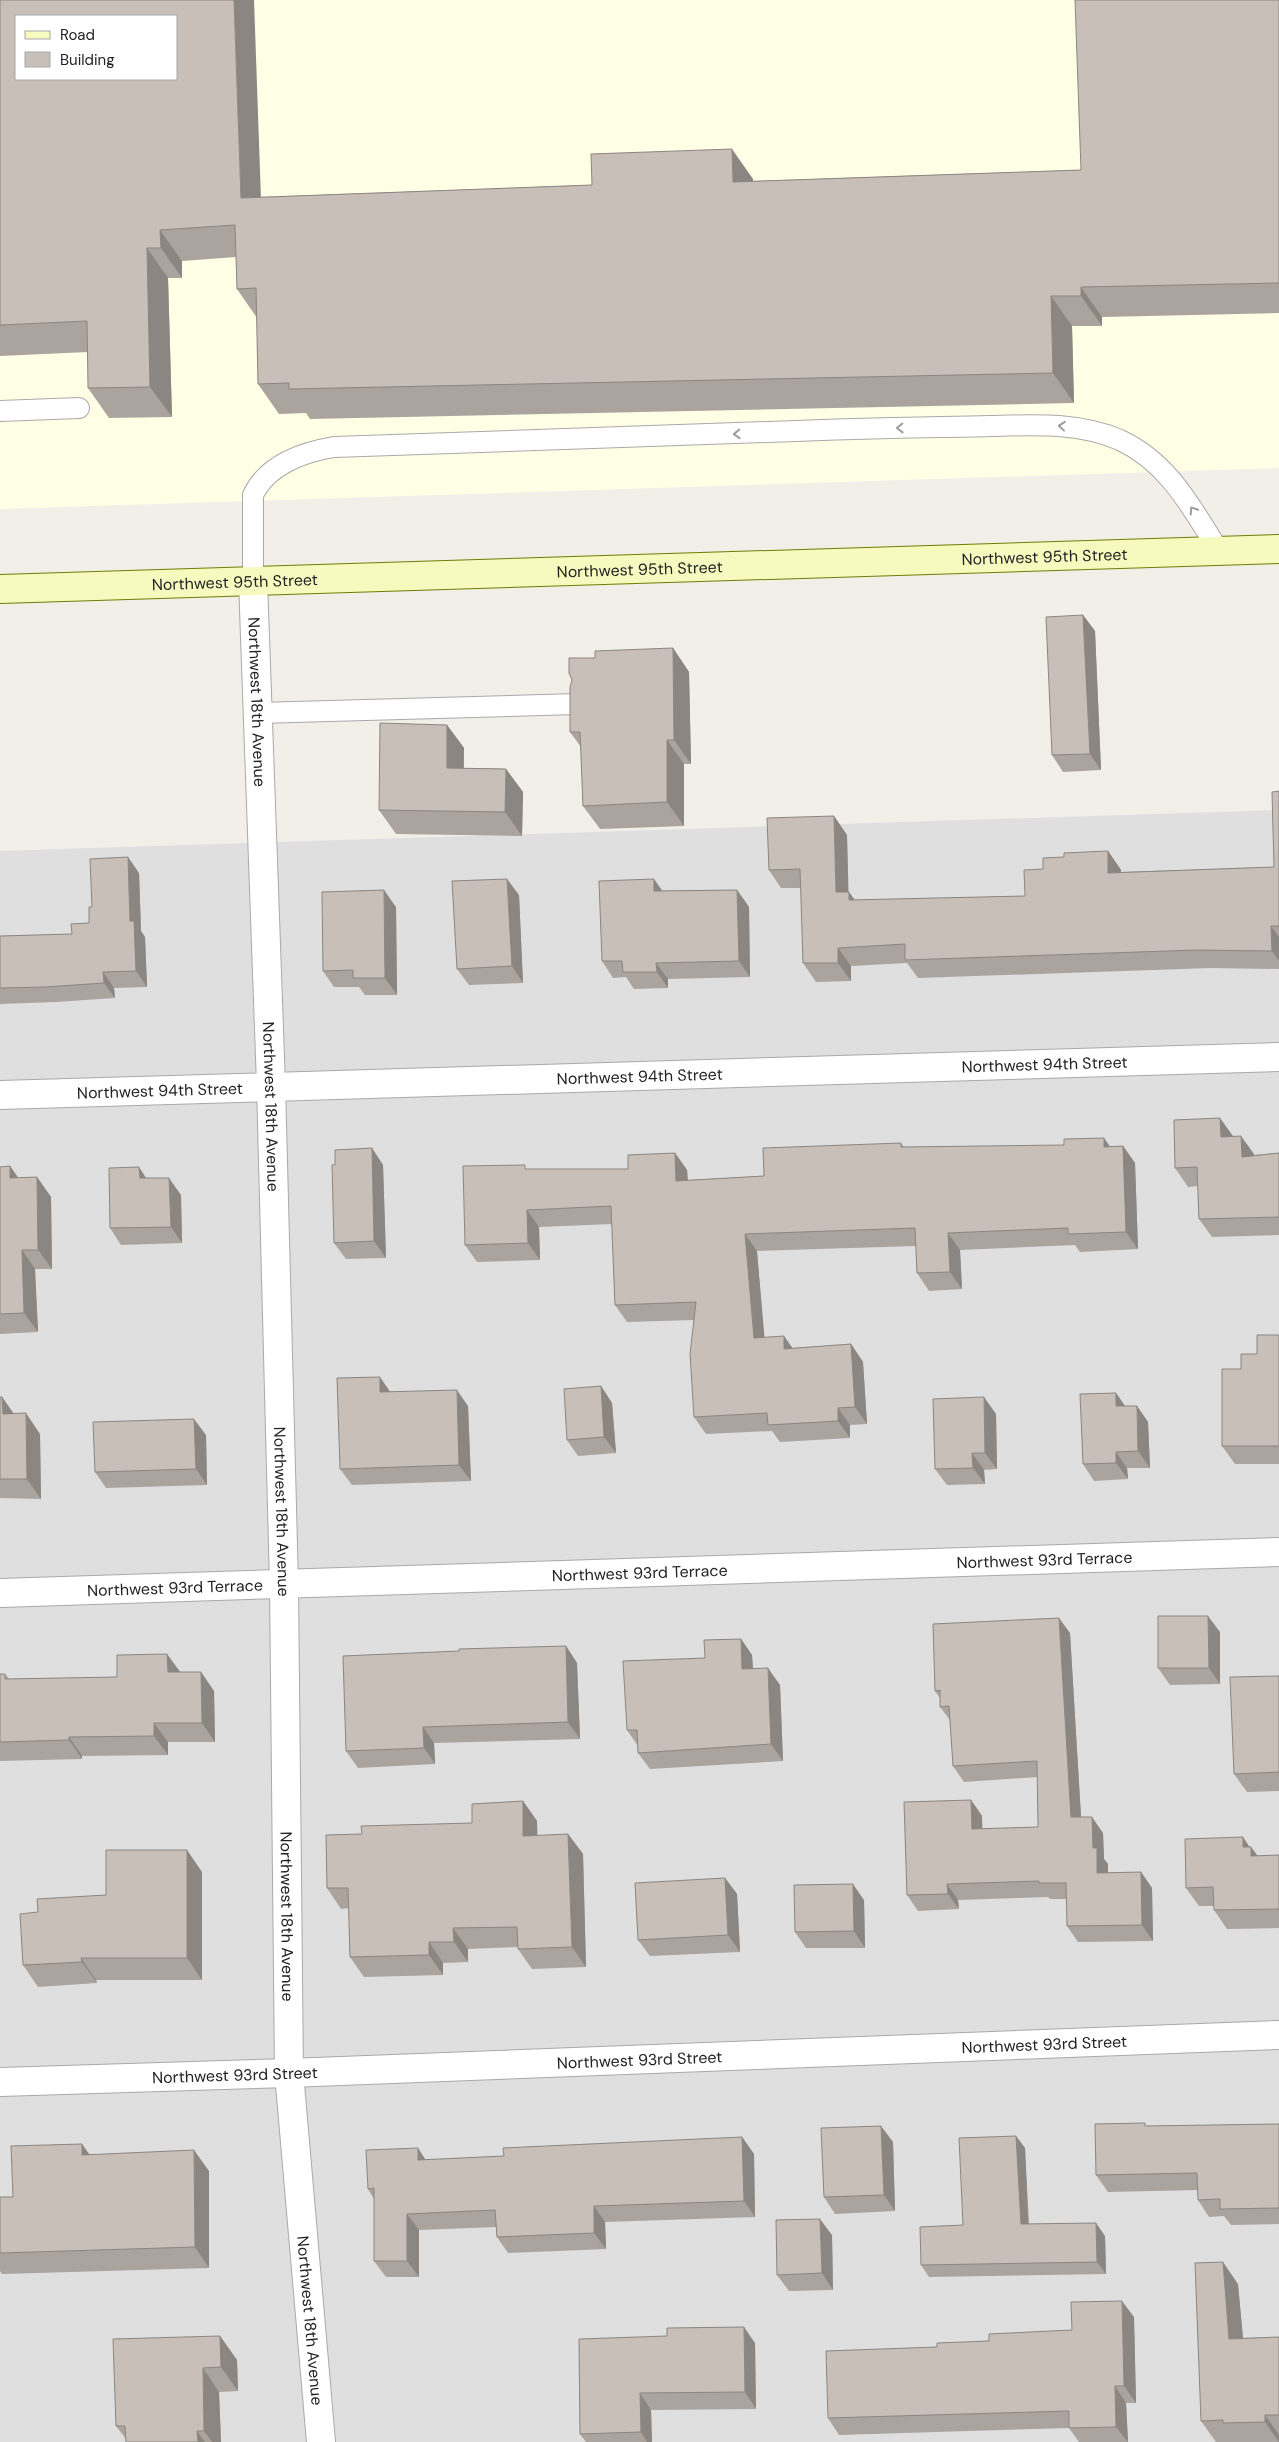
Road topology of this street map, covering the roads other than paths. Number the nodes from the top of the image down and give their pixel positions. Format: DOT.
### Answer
graph roads {
  1 [pos="79,408"];
  2 [pos="0,411"];
  3 [pos="1279,549"];
  4 [pos="1219,551"];
  5 [pos="253,582"];
  6 [pos="0,589"];
  7 [pos="577,704"];
  8 [pos="258,713"];
  9 [pos="1279,1057"];
  10 [pos="271,1085"];
  11 [pos="0,1095"];
  12 [pos="1279,1552"];
  13 [pos="284,1584"];
  14 [pos="0,1593"];
  15 [pos="1279,2035"];
  16 [pos="288,2074"];
  17 [pos="0,2082"];
  18 [pos="321,2442"];
  1 -- 2 [label="lane"];
  3 -- 4 [label="main road, Northwest 95th Street"];
  4 -- 5 [label="main road, Northwest 95th Street"];
  4 -- 5 [label="lane, one-way"];
  5 -- 6 [label="main road, Northwest 95th Street"];
  5 -- 8 [label="street, Northwest 18th Avenue"];
  7 -- 8 [label="lane"];
  8 -- 10 [label="street, Northwest 18th Avenue"];
  9 -- 10 [label="street, Northwest 94th Street"];
  10 -- 11 [label="street, Northwest 94th Street"];
  10 -- 13 [label="street, Northwest 18th Avenue"];
  12 -- 13 [label="street, Northwest 93rd Terrace"];
  13 -- 14 [label="street, Northwest 93rd Terrace"];
  13 -- 16 [label="street, Northwest 18th Avenue"];
  15 -- 16 [label="street, Northwest 93rd Street"];
  16 -- 17 [label="street, Northwest 93rd Street"];
  16 -- 18 [label="street, Northwest 18th Avenue"];
}
